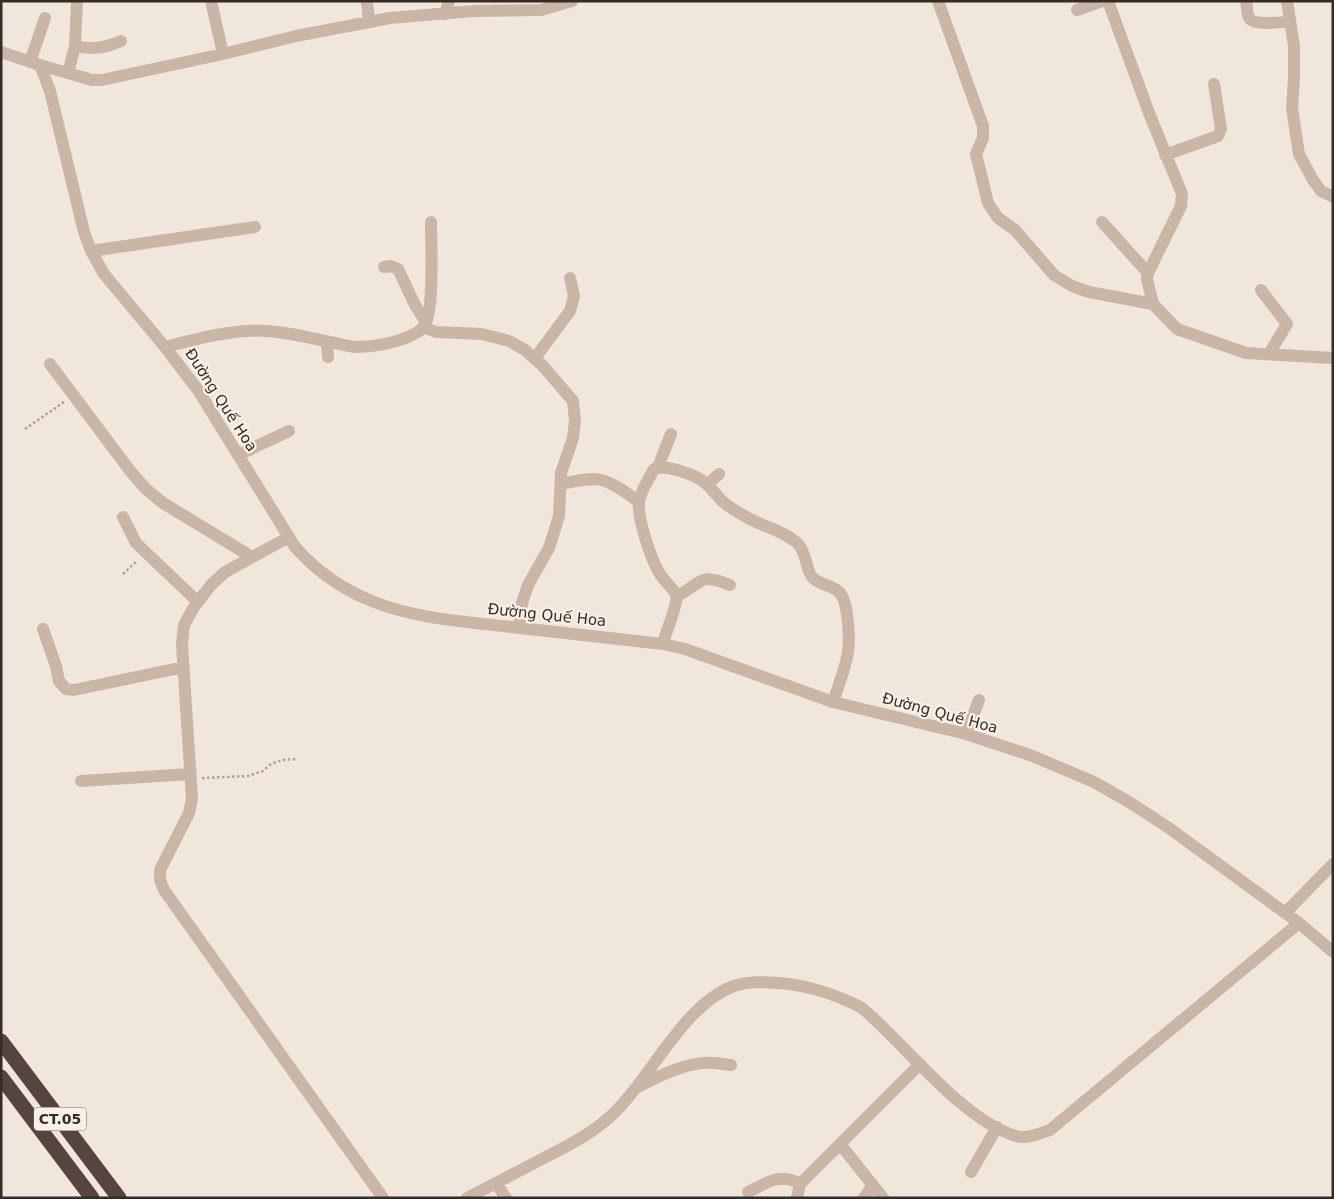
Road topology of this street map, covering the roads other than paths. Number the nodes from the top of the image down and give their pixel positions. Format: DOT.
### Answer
graph roads {
  1 [pos="77,1"];
  2 [pos="211,1"];
  3 [pos="367,1"];
  4 [pos="572,1"];
  5 [pos="938,1"];
  6 [pos="1102,1"];
  7 [pos="1108,1"];
  8 [pos="1246,1"];
  9 [pos="1287,1"];
  10 [pos="447,8"];
  11 [pos="1077,10"];
  12 [pos="45,18"];
  13 [pos="369,22"];
  14 [pos="1289,22"];
  15 [pos="121,41"];
  16 [pos="75,46"];
  17 [pos="1,52"];
  18 [pos="223,54"];
  19 [pos="35,63"];
  20 [pos="68,73"];
  21 [pos="1214,84"];
  22 [pos="1165,155"];
  23 [pos="1333,197"];
  24 [pos="431,222"];
  25 [pos="1102,222"];
  26 [pos="255,227"];
  27 [pos="91,251"];
  28 [pos="384,267"];
  29 [pos="1144,269"];
  30 [pos="570,278"];
  31 [pos="1261,290"];
  32 [pos="1153,304"];
  33 [pos="425,325"];
  34 [pos="327,342"];
  35 [pos="166,347"];
  36 [pos="1269,354"];
  37 [pos="328,357"];
  38 [pos="535,358"];
  39 [pos="1333,358"];
  40 [pos="50,364"];
  41 [pos="289,431"];
  42 [pos="671,434"];
  43 [pos="238,455"];
  44 [pos="658,467"];
  45 [pos="719,474"];
  46 [pos="561,484"];
  47 [pos="708,484"];
  48 [pos="639,502"];
  49 [pos="123,517"];
  50 [pos="289,537"];
  51 [pos="252,557"];
  52 [pos="730,585"];
  53 [pos="677,596"];
  54 [pos="198,602"];
  55 [pos="519,628"];
  56 [pos="43,629"];
  57 [pos="663,644"];
  58 [pos="184,667"];
  59 [pos="979,700"];
  60 [pos="833,702"];
  61 [pos="966,734"];
  62 [pos="191,777"];
  63 [pos="81,781"];
  64 [pos="1333,864"];
  65 [pos="1285,913"];
  66 [pos="1300,923"];
  67 [pos="1333,952"];
  68 [pos="1,1041"];
  69 [pos="920,1064"];
  70 [pos="731,1065"];
  71 [pos="1,1078"];
  72 [pos="632,1091"];
  73 [pos="997,1127"];
  74 [pos="840,1144"];
  75 [pos="971,1172"];
  76 [pos="496,1183"];
  77 [pos="800,1184"];
  78 [pos="873,1185"];
  79 [pos="748,1192"];
  80 [pos="92,1198"];
  81 [pos="119,1198"];
  82 [pos="382,1198"];
  83 [pos="467,1198"];
  84 [pos="506,1198"];
  85 [pos="796,1198"];
  86 [pos="864,1198"];
  87 [pos="883,1198"];
  1 -- 16 [label="street"];
  2 -- 18 [label="street"];
  3 -- 13 [label="street"];
  4 -- 10 [label="street"];
  5 -- 32 [label="street"];
  6 -- 11 [label="street"];
  7 -- 22 [label="street"];
  8 -- 14 [label="street"];
  9 -- 14 [label="street"];
  10 -- 13 [label="street"];
  12 -- 19 [label="street"];
  13 -- 18 [label="street"];
  14 -- 23 [label="street"];
  15 -- 16 [label="street"];
  16 -- 20 [label="street"];
  17 -- 19 [label="street"];
  18 -- 20 [label="street"];
  19 -- 20 [label="street"];
  19 -- 27 [label="street, Đường Quế Hoa"];
  21 -- 22 [label="street"];
  22 -- 29 [label="street"];
  24 -- 33 [label="street"];
  25 -- 29 [label="street"];
  26 -- 27 [label="street"];
  27 -- 35 [label="street, Đường Quế Hoa"];
  28 -- 33 [label="street"];
  29 -- 32 [label="street"];
  30 -- 38 [label="street"];
  31 -- 36 [label="street"];
  32 -- 36 [label="street"];
  33 -- 34 [label="street"];
  33 -- 38 [label="street"];
  34 -- 35 [label="street"];
  34 -- 37 [label="street"];
  35 -- 43 [label="street, Đường Quế Hoa"];
  36 -- 39 [label="street"];
  38 -- 46 [label="street"];
  40 -- 51 [label="street"];
  41 -- 43 [label="street"];
  42 -- 44 [label="street"];
  43 -- 50 [label="street, Đường Quế Hoa"];
  44 -- 47 [label="street"];
  44 -- 48 [label="street"];
  45 -- 47 [label="street"];
  46 -- 48 [label="street"];
  46 -- 55 [label="street"];
  47 -- 60 [label="street"];
  48 -- 53 [label="street"];
  49 -- 54 [label="street"];
  50 -- 51 [label="street"];
  50 -- 55 [label="street, Đường Quế Hoa"];
  51 -- 54 [label="street"];
  52 -- 53 [label="street"];
  53 -- 57 [label="street"];
  54 -- 58 [label="street"];
  55 -- 57 [label="street, Đường Quế Hoa"];
  56 -- 58 [label="street"];
  57 -- 60 [label="street, Đường Quế Hoa"];
  58 -- 62 [label="street"];
  59 -- 61 [label="street"];
  60 -- 61 [label="street, Đường Quế Hoa"];
  61 -- 65 [label="street, Đường Quế Hoa"];
  62 -- 63 [label="street"];
  62 -- 82 [label="street"];
  64 -- 65 [label="street"];
  65 -- 66 [label="street, Đường Quế Hoa"];
  66 -- 67 [label="street, Đường Quế Hoa"];
  66 -- 73 [label="street"];
  68 -- 81 [label="highway, CT.05"];
  69 -- 72 [label="street"];
  69 -- 73 [label="street"];
  69 -- 74 [label="street"];
  70 -- 72 [label="street"];
  71 -- 80 [label="highway, CT.05"];
  72 -- 76 [label="street"];
  73 -- 75 [label="street"];
  74 -- 77 [label="street"];
  74 -- 78 [label="street"];
  76 -- 83 [label="street"];
  76 -- 84 [label="street"];
  77 -- 79 [label="street"];
  77 -- 85 [label="street"];
  78 -- 86 [label="street"];
  78 -- 87 [label="street"];
}
